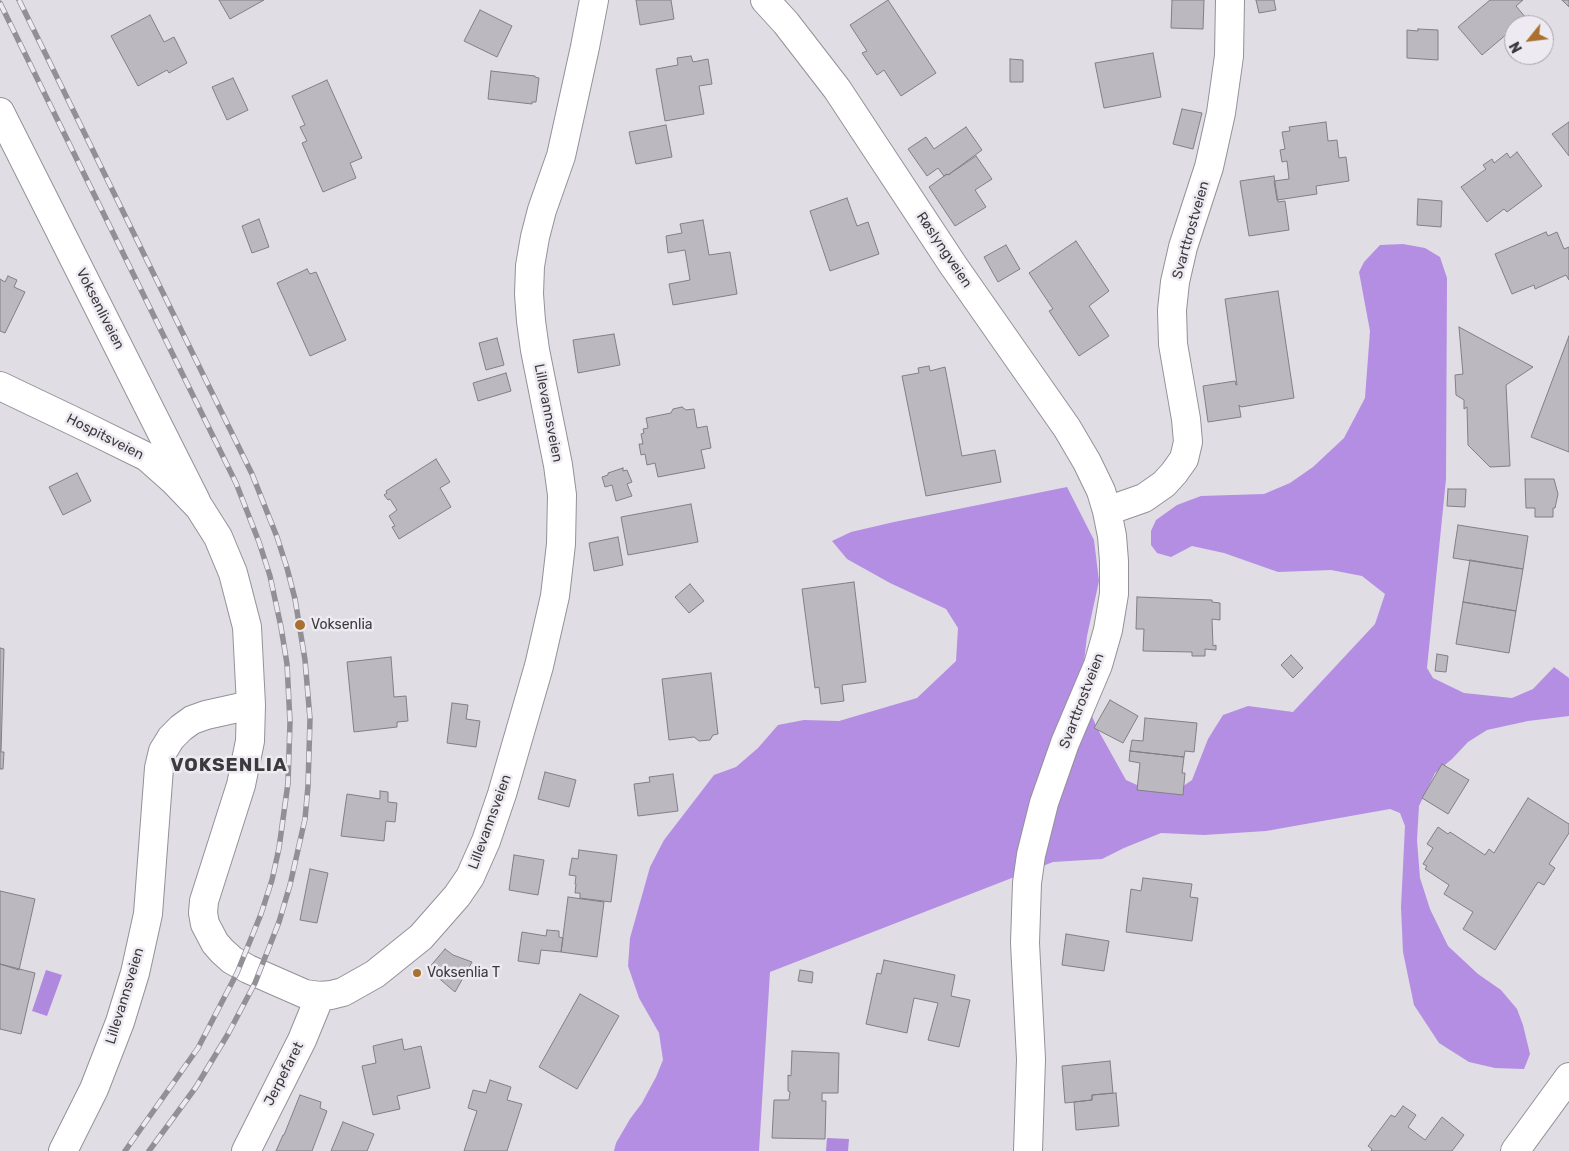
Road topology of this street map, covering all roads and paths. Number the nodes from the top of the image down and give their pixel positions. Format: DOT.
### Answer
graph roads {
  1 [pos="594,0"];
  2 [pos="765,0"];
  3 [pos="1230,0"];
  4 [pos="0,112"];
  5 [pos="0,386"];
  6 [pos="199,507"];
  7 [pos="1107,511"];
  8 [pos="251,705"];
  9 [pos="320,996"];
  10 [pos="1569,1076"];
  11 [pos="63,1151"];
  12 [pos="246,1151"];
  13 [pos="1028,1151"];
  14 [pos="1515,1151"];
  1 -- 9 [label="street, Lillevannsveien"];
  2 -- 7 [label="street, Røslyngveien"];
  3 -- 7 [label="street, Svarttrostveien"];
  4 -- 6 [label="street, Voksenliveien"];
  5 -- 6 [label="street, Hospitsveien"];
  6 -- 8 [label="street, Hospitsveien"];
  7 -- 13 [label="street, Svarttrostveien"];
  8 -- 9 [label="street, Lillevannsveien"];
  8 -- 11 [label="street, Lillevannsveien"];
  9 -- 12 [label="street, Jerpefaret"];
  10 -- 14 [label="street"];
}
